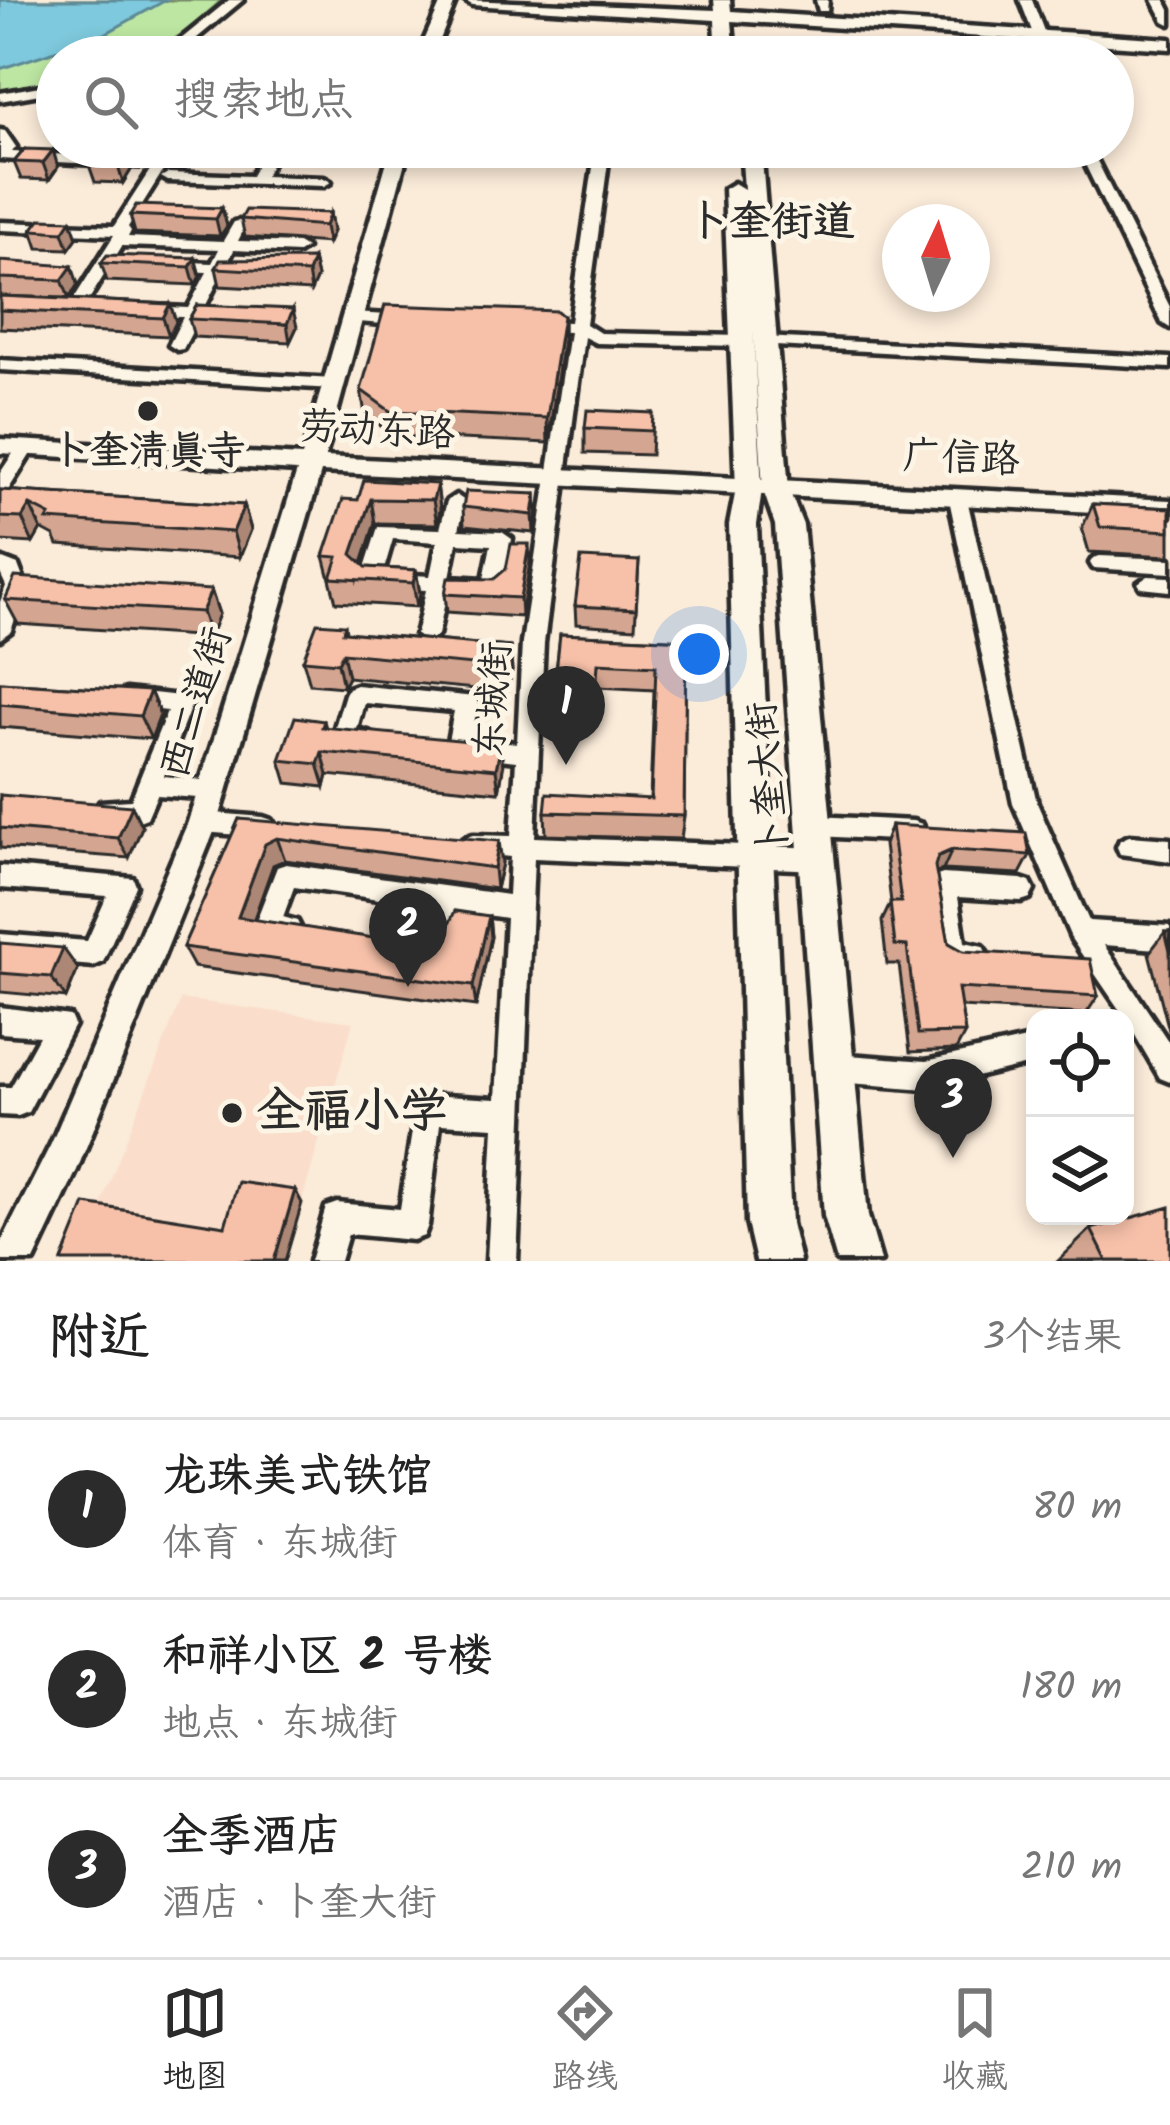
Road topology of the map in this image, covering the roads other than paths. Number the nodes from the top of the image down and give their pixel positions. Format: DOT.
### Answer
graph roads {
  1 [pos="237,0"];
  2 [pos="449,0"];
  3 [pos="472,0"];
  4 [pos="526,0"];
  5 [pos="1026,0"];
  6 [pos="1159,0"];
  7 [pos="732,9"];
  8 [pos="1170,21"];
  9 [pos="1038,31"];
  10 [pos="192,36"];
  11 [pos="434,36"];
  12 [pos="1040,36"];
  13 [pos="1111,36"];
  14 [pos="1134,38"];
  15 [pos="1170,40"];
  16 [pos="36,91"];
  17 [pos="0,97"];
  18 [pos="0,134"];
  19 [pos="2,154"];
  20 [pos="36,156"];
  21 [pos="158,168"];
  22 [pos="262,168"];
  23 [pos="394,168"];
  24 [pos="600,168"];
  25 [pos="734,168"];
  26 [pos="752,168"];
  27 [pos="1093,168"];
  28 [pos="168,177"];
  29 [pos="256,180"];
  30 [pos="324,182"];
  31 [pos="239,225"];
  32 [pos="0,226"];
  33 [pos="118,236"];
  34 [pos="228,246"];
  35 [pos="298,248"];
  36 [pos="126,264"];
  37 [pos="149,265"];
  38 [pos="217,268"];
  39 [pos="100,269"];
  40 [pos="265,270"];
  41 [pos="77,275"];
  42 [pos="57,307"];
  43 [pos="76,308"];
  44 [pos="100,309"];
  45 [pos="123,310"];
  46 [pos="194,313"];
  47 [pos="232,315"];
  48 [pos="352,318"];
  49 [pos="421,321"];
  50 [pos="1170,322"];
  51 [pos="512,325"];
  52 [pos="580,327"];
  53 [pos="753,342"];
  54 [pos="177,345"];
  55 [pos="1170,363"];
  56 [pos="0,365"];
  57 [pos="334,384"];
  58 [pos="13,446"];
  59 [pos="311,465"];
  60 [pos="558,477"];
  61 [pos="0,488"];
  62 [pos="762,490"];
  63 [pos="958,499"];
  64 [pos="456,501"];
  65 [pos="1170,508"];
  66 [pos="448,536"];
  67 [pos="1100,562"];
  68 [pos="0,565"];
  69 [pos="1170,566"];
  70 [pos="438,584"];
  71 [pos="0,631"];
  72 [pos="427,635"];
  73 [pos="91,697"];
  74 [pos="389,740"];
  75 [pos="528,753"];
  76 [pos="150,785"];
  77 [pos="212,789"];
  78 [pos="93,808"];
  79 [pos="203,822"];
  80 [pos="294,830"];
  81 [pos="928,832"];
  82 [pos="819,842"];
  83 [pos="454,843"];
  84 [pos="1129,847"];
  85 [pos="522,849"];
  86 [pos="1170,850"];
  87 [pos="756,859"];
  88 [pos="0,877"];
  89 [pos="1021,890"];
  90 [pos="450,899"];
  91 [pos="519,908"];
  92 [pos="309,932"];
  93 [pos="1081,932"];
  94 [pos="1170,938"];
  95 [pos="394,945"];
  96 [pos="0,946"];
  97 [pos="996,956"];
  98 [pos="1059,959"];
  99 [pos="1101,962"];
  100 [pos="1124,1009"];
  101 [pos="0,1019"];
  102 [pos="1134,1029"];
  103 [pos="1026,1052"];
  104 [pos="836,1068"];
  105 [pos="1170,1068"];
  106 [pos="0,1101"];
  107 [pos="509,1114"];
  108 [pos="13,1261"];
  109 [pos="325,1261"];
  110 [pos="502,1261"];
  111 [pos="778,1261"];
  112 [pos="859,1261"];
  1 -- 10 [label="street"];
  2 -- 11 [label="main road"];
  3 -- 7 [label="main road"];
  4 -- 7 [label="main road"];
  5 -- 9 [label="street"];
  6 -- 8 [label="street"];
  7 -- 9 [label="main road"];
  9 -- 12 [label="street"];
  9 -- 13 [label="main road"];
  14 -- 15 [label="main road"];
  16 -- 17 [label="street"];
  18 -- 19 [label="street"];
  19 -- 20 [label="street"];
  21 -- 33 [label="street"];
  22 -- 29 [label="street"];
  23 -- 48 [label="main road, 西二道街"];
  24 -- 52 [label="street, 东城街"];
  25 -- 53 [label="main road, 卜奎大街"];
  26 -- 53 [label="main road, 卜奎大街"];
  27 -- 50 [label="street"];
  28 -- 29 [label="street"];
  29 -- 30 [label="street"];
  31 -- 34 [label="street"];
  32 -- 33 [label="street"];
  33 -- 34 [label="street"];
  33 -- 39 [label="street"];
  34 -- 35 [label="street"];
  34 -- 38 [label="street"];
  36 -- 39 [label="street"];
  37 -- 38 [label="street"];
  38 -- 40 [label="street"];
  38 -- 46 [label="street"];
  39 -- 41 [label="street"];
  39 -- 43 [label="street"];
  42 -- 43 [label="street"];
  43 -- 44 [label="street"];
  45 -- 46 [label="street"];
  46 -- 47 [label="street"];
  46 -- 54 [label="street"];
  48 -- 49 [label="street"];
  48 -- 57 [label="main road, 西二道街"];
  51 -- 52 [label="street"];
  52 -- 53 [label="street"];
  52 -- 60 [label="street, 东城街"];
  53 -- 55 [label="street"];
  53 -- 62 [label="main road, 卜奎大街"];
  56 -- 57 [label="street"];
  57 -- 59 [label="main road, 西二道街"];
  58 -- 59 [label="main road, 劳动东路"];
  58 -- 61 [label="street"];
  59 -- 60 [label="main road, 劳动东路"];
  59 -- 77 [label="main road, 西二道街"];
  60 -- 62 [label="main road, 劳动东路"];
  60 -- 75 [label="street, 东城街"];
  62 -- 63 [label="main road, 广信路"];
  62 -- 82 [label="main road, 卜奎大街"];
  62 -- 87 [label="main road, 卜奎大街"];
  63 -- 65 [label="main road, 广信路"];
  63 -- 93 [label="street"];
  64 -- 66 [label="street"];
  66 -- 70 [label="street"];
  66 -- 70 [label="street"];
  66 -- 70 [label="street"];
  67 -- 69 [label="street"];
  68 -- 71 [label="street"];
  70 -- 72 [label="street"];
  73 -- 76 [label="street"];
  74 -- 75 [label="street"];
  75 -- 85 [label="street, 东城街"];
  76 -- 77 [label="street"];
  76 -- 78 [label="street"];
  77 -- 79 [label="main road, 西二道街"];
  79 -- 80 [label="street"];
  79 -- 108 [label="main road, 西二道街"];
  81 -- 82 [label="street"];
  82 -- 87 [label="street"];
  82 -- 104 [label="main road, 卜奎大街"];
  83 -- 85 [label="street"];
  84 -- 86 [label="street"];
  85 -- 87 [label="street"];
  85 -- 91 [label="street, 东城街"];
  87 -- 111 [label="main road, 卜奎大街"];
  88 -- 96 [label="street"];
  89 -- 97 [label="street"];
  90 -- 91 [label="street"];
  90 -- 92 [label="street"];
  90 -- 95 [label="street"];
  91 -- 107 [label="street, 东城街"];
  93 -- 94 [label="street"];
  93 -- 99 [label="street"];
  98 -- 99 [label="street"];
  99 -- 100 [label="street"];
  101 -- 106 [label="street"];
  102 -- 105 [label="street"];
  103 -- 104 [label="street"];
  104 -- 112 [label="main road, 卜奎大街"];
  107 -- 109 [label="street"];
  107 -- 110 [label="street, 东城街"];
}
